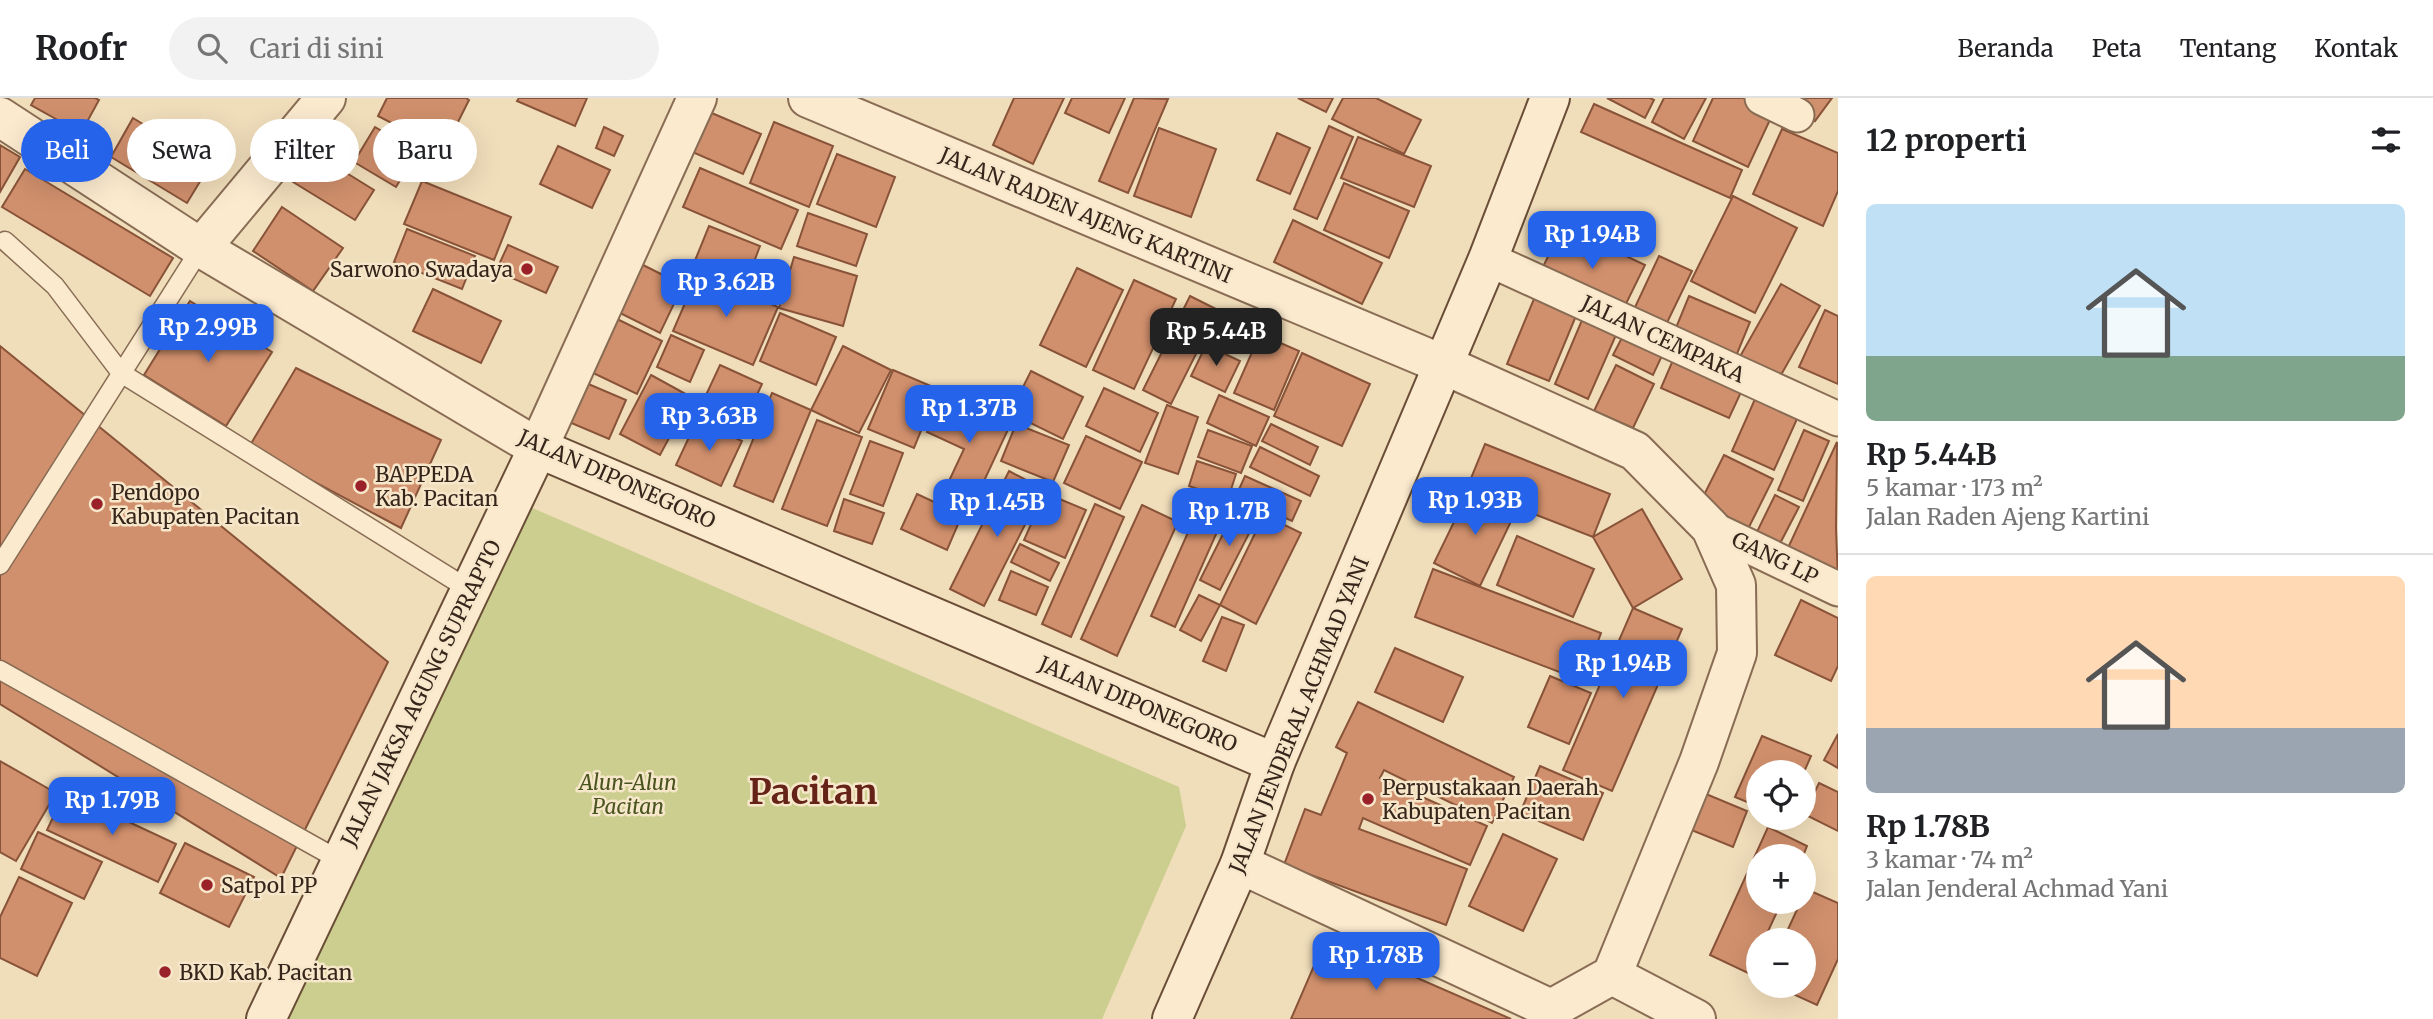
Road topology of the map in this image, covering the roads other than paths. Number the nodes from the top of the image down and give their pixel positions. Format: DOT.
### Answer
graph roads {
  1 [pos="326,98"];
  2 [pos="697,98"];
  3 [pos="808,98"];
  4 [pos="1550,98"];
  5 [pos="1762,98"];
  6 [pos="1797,115"];
  7 [pos="0,117"];
  8 [pos="5,241"];
  9 [pos="201,248"];
  10 [pos="1488,259"];
  11 [pos="1442,363"];
  12 [pos="121,373"];
  13 [pos="1838,419"];
  14 [pos="538,448"];
  15 [pos="1711,528"];
  16 [pos="0,565"];
  17 [pos="1838,589"];
  18 [pos="470,590"];
  19 [pos="0,670"];
  20 [pos="1276,763"];
  21 [pos="341,861"];
  22 [pos="1240,864"];
  23 [pos="1612,975"];
  24 [pos="1550,1014"];
  25 [pos="266,1019"];
  26 [pos="1172,1019"];
  27 [pos="1696,1019"];
  1 -- 9 [label="street"];
  2 -- 14 [label="street, JALAN JAKSA AGUNG SUPRAPTO"];
  3 -- 11 [label="street, JALAN RADEN AJENG KARTINI"];
  4 -- 10 [label="street, JALAN JENDERAL ACHMAD YANI"];
  5 -- 6 [label="street"];
  7 -- 9 [label="street, JALAN DIPONEGORO"];
  8 -- 12 [label="lane"];
  9 -- 12 [label="lane"];
  9 -- 14 [label="street, JALAN DIPONEGORO"];
  10 -- 11 [label="street, JALAN JENDERAL ACHMAD YANI"];
  10 -- 13 [label="street, JALAN CEMPAKA"];
  11 -- 15 [label="street, JALAN RADEN AJENG KARTINI"];
  11 -- 20 [label="street, JALAN JENDERAL ACHMAD YANI"];
  12 -- 16 [label="lane"];
  12 -- 18 [label="lane"];
  14 -- 18 [label="street, JALAN JAKSA AGUNG SUPRAPTO"];
  14 -- 20 [label="street, JALAN DIPONEGORO"];
  15 -- 17 [label="street, GANG LP"];
  15 -- 23 [label="street"];
  18 -- 21 [label="street, JALAN JAKSA AGUNG SUPRAPTO"];
  19 -- 21 [label="lane"];
  20 -- 22 [label="street, JALAN JENDERAL ACHMAD YANI"];
  21 -- 25 [label="street, JALAN JAKSA AGUNG SUPRAPTO"];
  22 -- 24 [label="street"];
  22 -- 26 [label="street, JALAN JENDERAL ACHMAD YANI"];
  23 -- 24 [label="street"];
  23 -- 27 [label="street"];
}
